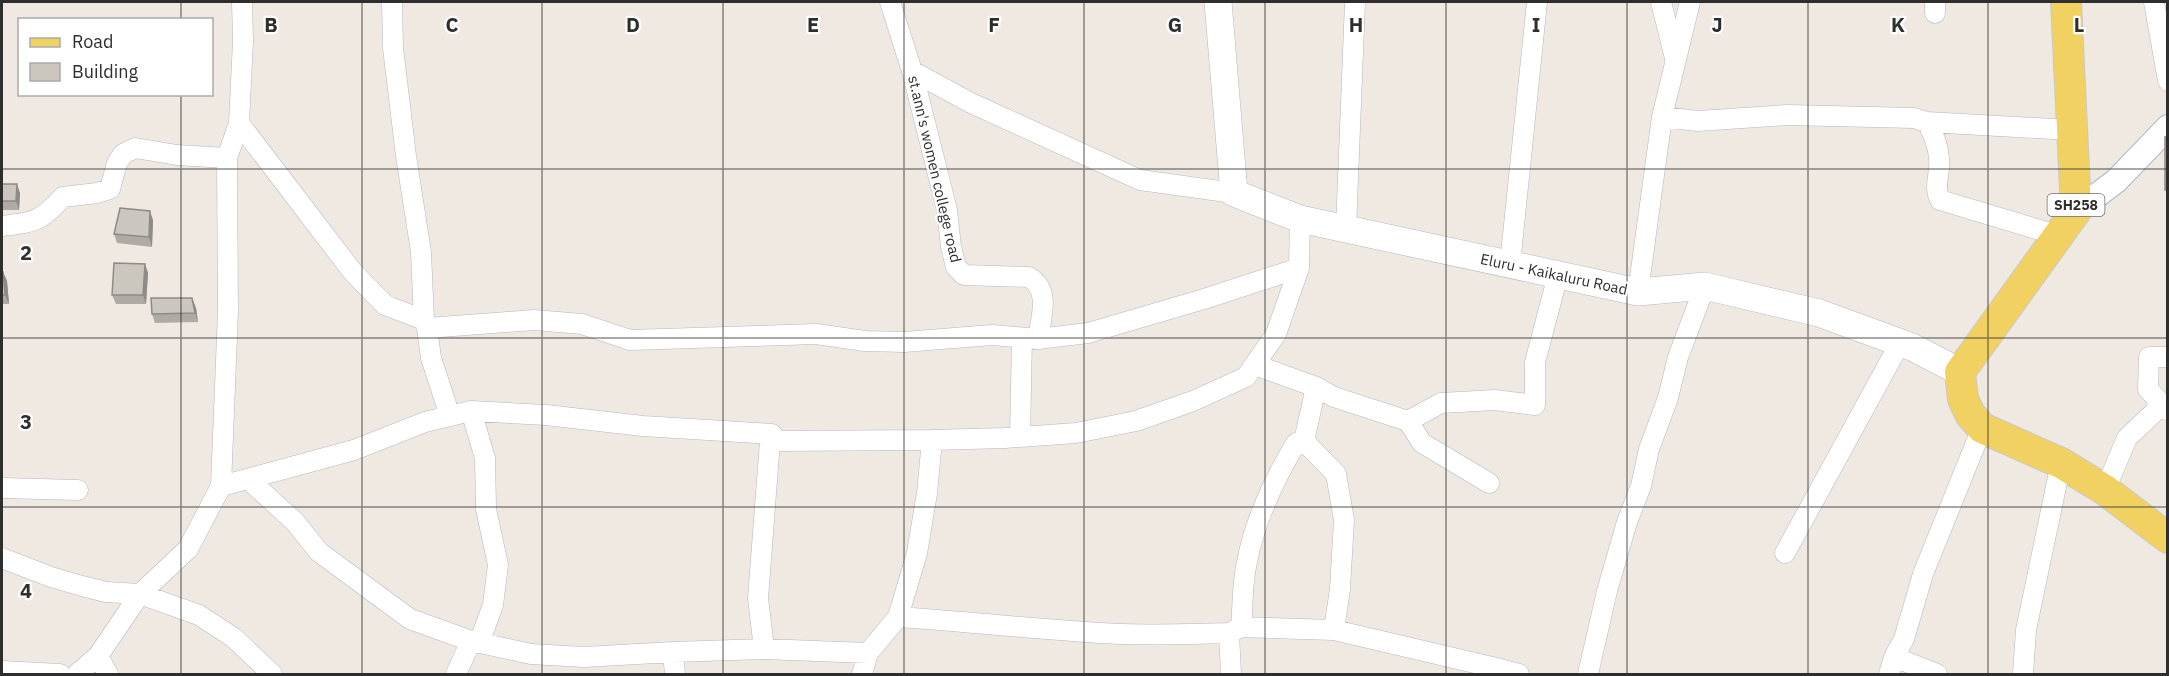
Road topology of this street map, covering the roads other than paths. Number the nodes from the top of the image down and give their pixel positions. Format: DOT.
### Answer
graph roads {
  1 [pos="242,2"];
  2 [pos="392,2"];
  3 [pos="890,2"];
  4 [pos="1218,2"];
  5 [pos="1355,2"];
  6 [pos="1537,2"];
  7 [pos="1661,2"];
  8 [pos="1689,2"];
  9 [pos="2066,2"];
  10 [pos="2154,2"];
  11 [pos="1676,61"];
  12 [pos="912,71"];
  13 [pos="2168,81"];
  14 [pos="1662,117"];
  15 [pos="1927,122"];
  16 [pos="239,123"];
  17 [pos="2168,127"];
  18 [pos="2072,130"];
  19 [pos="227,158"];
  20 [pos="1234,193"];
  21 [pos="2076,211"];
  22 [pos="1300,219"];
  23 [pos="2,226"];
  24 [pos="1346,229"];
  25 [pos="2060,236"];
  26 [pos="1510,264"];
  27 [pos="1299,268"];
  28 [pos="1558,275"];
  29 [pos="1705,286"];
  30 [pos="1638,292"];
  31 [pos="426,324"];
  32 [pos="1030,339"];
  33 [pos="1900,343"];
  34 [pos="2168,357"];
  35 [pos="1255,364"];
  36 [pos="1960,372"];
  37 [pos="1316,387"];
  38 [pos="2164,408"];
  39 [pos="471,411"];
  40 [pos="450,416"];
  41 [pos="1408,421"];
  42 [pos="1982,428"];
  43 [pos="1020,437"];
  44 [pos="932,440"];
  45 [pos="770,441"];
  46 [pos="1304,441"];
  47 [pos="2061,463"];
  48 [pos="248,479"];
  49 [pos="1489,483"];
  50 [pos="221,486"];
  51 [pos="2,488"];
  52 [pos="78,490"];
  53 [pos="2105,490"];
  54 [pos="2168,538"];
  55 [pos="1785,553"];
  56 [pos="2,558"];
  57 [pos="140,594"];
  58 [pos="898,617"];
  59 [pos="1235,630"];
  60 [pos="1335,630"];
  61 [pos="475,642"];
  62 [pos="764,649"];
  63 [pos="673,652"];
  64 [pos="868,653"];
  65 [pos="98,656"];
  66 [pos="591,656"];
  67 [pos="1891,666"];
  68 [pos="2,671"];
  69 [pos="1491,671"];
  70 [pos="60,675"];
  71 [pos="77,675"];
  72 [pos="108,675"];
  73 [pos="272,675"];
  74 [pos="456,675"];
  75 [pos="581,675"];
  76 [pos="675,675"];
  77 [pos="862,675"];
  78 [pos="1231,675"];
  79 [pos="1519,675"];
  80 [pos="1588,675"];
  81 [pos="1937,675"];
  82 [pos="2023,675"];
  1 -- 16 [label="street"];
  2 -- 31 [label="street"];
  3 -- 12 [label="street, st.ann's women college road"];
  4 -- 20 [label="main road"];
  5 -- 24 [label="street"];
  6 -- 26 [label="street"];
  7 -- 11 [label="street"];
  8 -- 11 [label="street"];
  9 -- 18 [label="main road, SH258"];
  10 -- 13 [label="street"];
  11 -- 14 [label="street"];
  12 -- 20 [label="street"];
  12 -- 32 [label="street, st.ann's women college road"];
  14 -- 15 [label="street"];
  14 -- 30 [label="street"];
  15 -- 18 [label="street"];
  15 -- 25 [label="street"];
  16 -- 19 [label="street"];
  16 -- 31 [label="street"];
  17 -- 21 [label="street"];
  18 -- 21 [label="main road, SH258"];
  19 -- 23 [label="street"];
  19 -- 50 [label="street"];
  20 -- 22 [label="main road, Eluru - Kaikaluru Road"];
  21 -- 25 [label="main road, SH258"];
  22 -- 24 [label="main road, Eluru - Kaikaluru Road"];
  22 -- 27 [label="street"];
  24 -- 26 [label="main road, Eluru - Kaikaluru Road"];
  25 -- 36 [label="main road, SH258"];
  26 -- 28 [label="main road, Eluru - Kaikaluru Road"];
  27 -- 32 [label="street"];
  27 -- 35 [label="street"];
  28 -- 30 [label="main road, Eluru - Kaikaluru Road"];
  28 -- 41 [label="street"];
  29 -- 30 [label="main road, Eluru - Kaikaluru Road"];
  29 -- 33 [label="main road, Eluru - Kaikaluru Road"];
  29 -- 80 [label="street"];
  31 -- 32 [label="street"];
  31 -- 40 [label="street"];
  32 -- 43 [label="street"];
  33 -- 36 [label="main road, Eluru - Kaikaluru Road"];
  33 -- 55 [label="street"];
  34 -- 38 [label="street"];
  35 -- 37 [label="street"];
  35 -- 43 [label="street"];
  36 -- 42 [label="main road"];
  37 -- 41 [label="street"];
  37 -- 46 [label="street"];
  38 -- 53 [label="street"];
  39 -- 40 [label="street"];
  39 -- 45 [label="street"];
  39 -- 61 [label="street"];
  40 -- 48 [label="street"];
  41 -- 49 [label="street"];
  42 -- 47 [label="main road"];
  42 -- 67 [label="street"];
  43 -- 44 [label="street"];
  44 -- 45 [label="street"];
  44 -- 58 [label="street"];
  45 -- 62 [label="street"];
  46 -- 59 [label="street"];
  46 -- 60 [label="street"];
  47 -- 53 [label="main road"];
  47 -- 82 [label="street"];
  48 -- 50 [label="street"];
  48 -- 61 [label="street"];
  50 -- 57 [label="street"];
  51 -- 52 [label="street"];
  53 -- 54 [label="main road"];
  56 -- 57 [label="street"];
  57 -- 65 [label="street"];
  57 -- 73 [label="street"];
  58 -- 59 [label="street"];
  58 -- 64 [label="street"];
  59 -- 60 [label="street"];
  59 -- 78 [label="street"];
  60 -- 69 [label="street"];
  61 -- 66 [label="street"];
  61 -- 74 [label="street"];
  62 -- 63 [label="street"];
  62 -- 64 [label="street"];
  63 -- 66 [label="street"];
  63 -- 76 [label="street"];
  64 -- 77 [label="street"];
  65 -- 71 [label="street"];
  65 -- 72 [label="street"];
  66 -- 75 [label="street"];
  67 -- 81 [label="street"];
  68 -- 70 [label="street"];
  69 -- 79 [label="street"];
}
